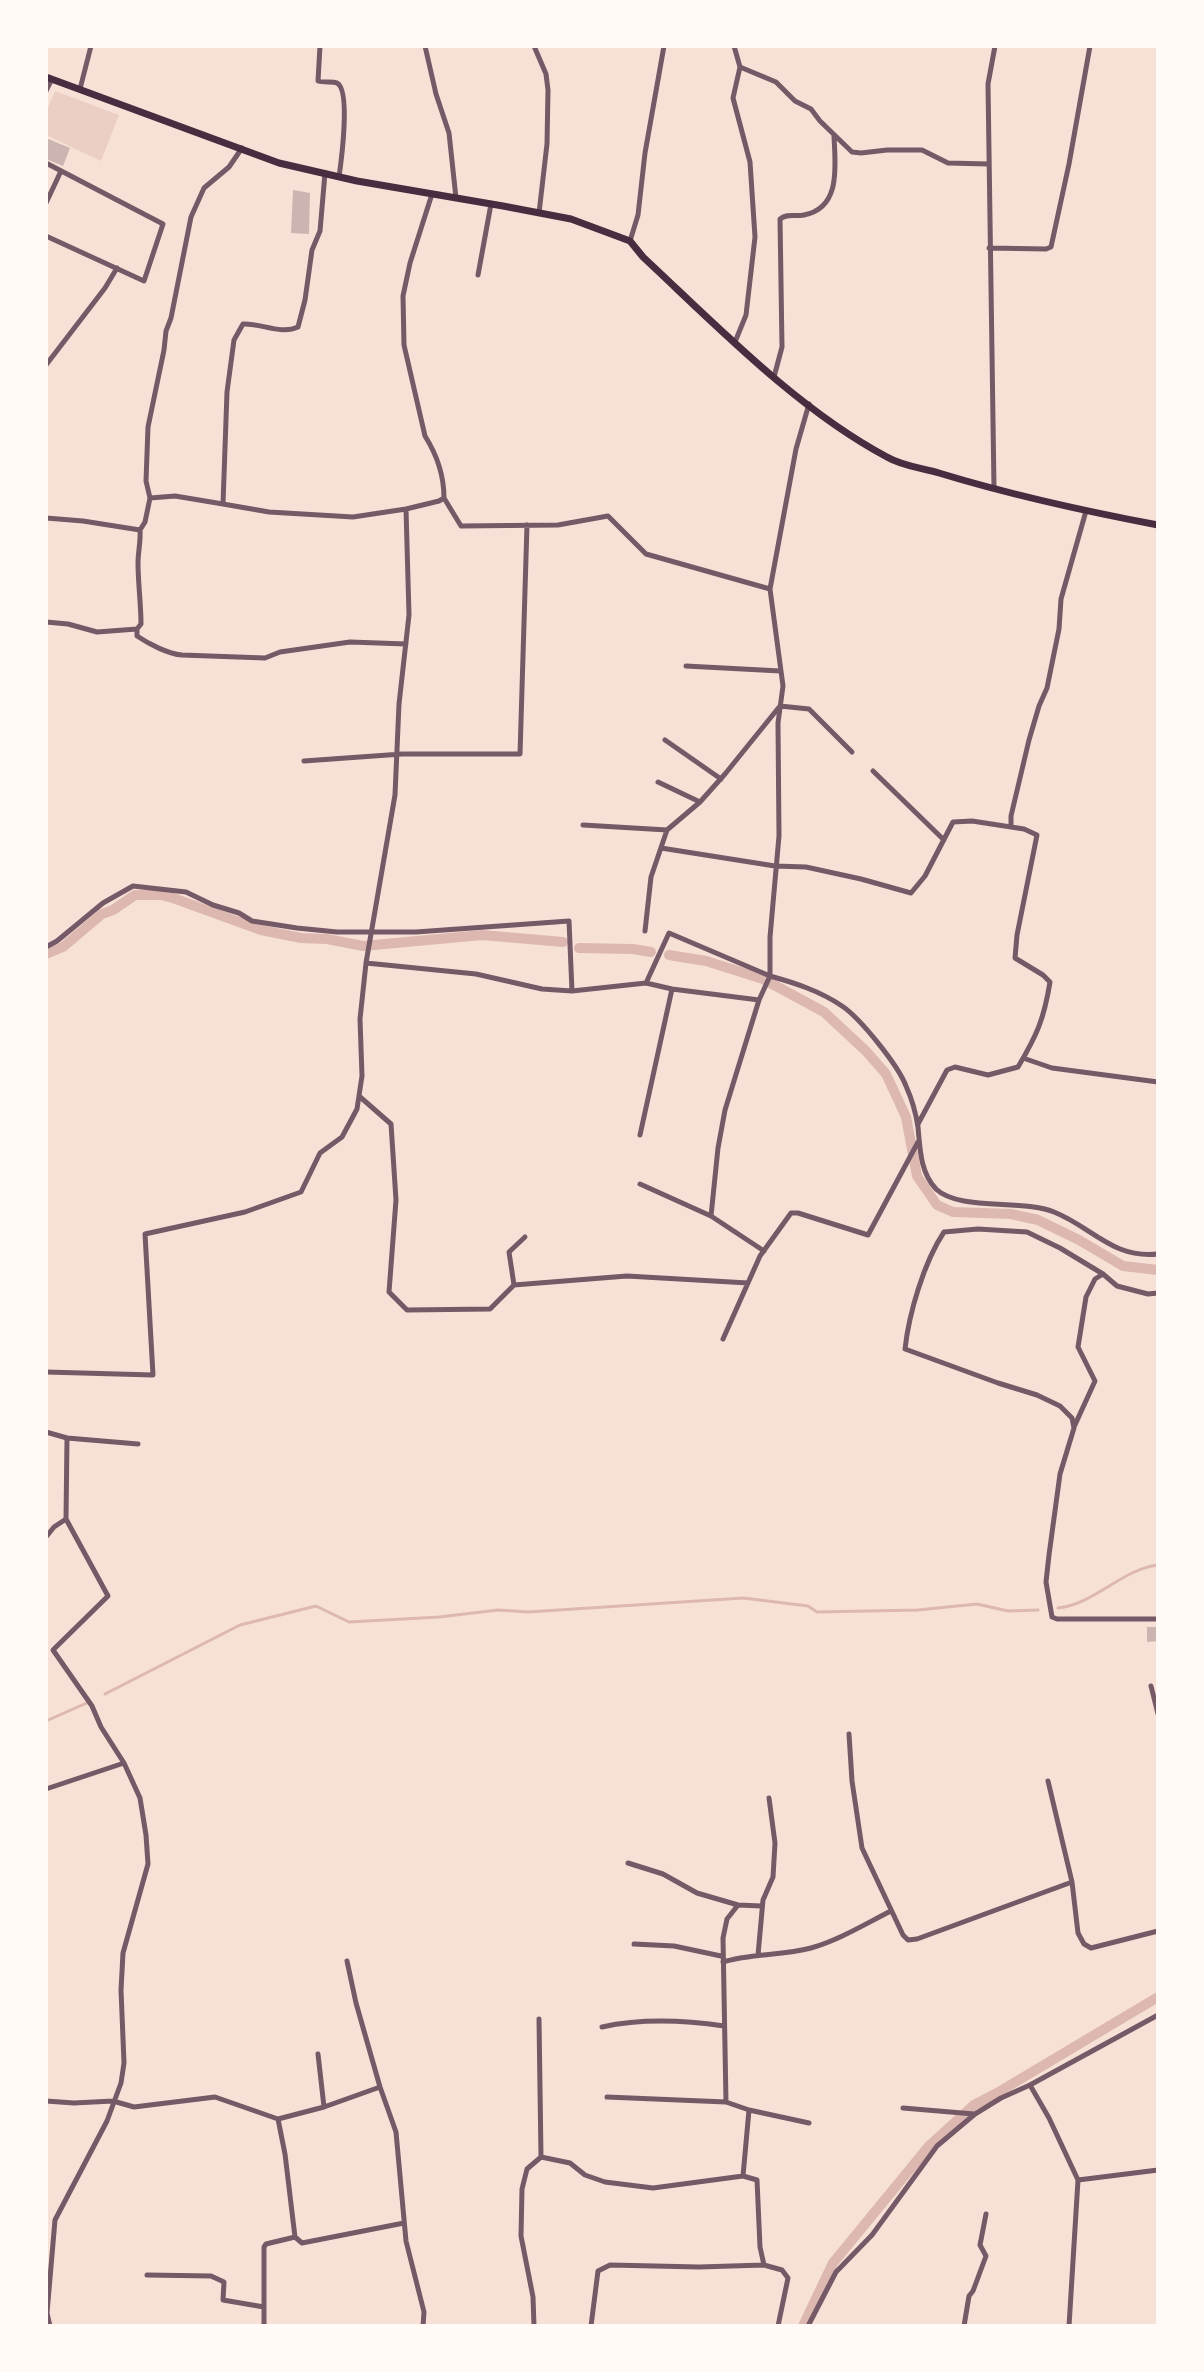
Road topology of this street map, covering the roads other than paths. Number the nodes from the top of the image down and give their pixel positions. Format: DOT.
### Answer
graph roads {
  1 [pos="91,46"];
  2 [pos="320,46"];
  3 [pos="425,46"];
  4 [pos="534,46"];
  5 [pos="664,46"];
  6 [pos="734,46"];
  7 [pos="995,46"];
  8 [pos="1090,46"];
  9 [pos="740,67"];
  10 [pos="49,78"];
  11 [pos="80,89"];
  12 [pos="46,91"];
  13 [pos="834,135"];
  14 [pos="242,148"];
  15 [pos="46,163"];
  16 [pos="988,164"];
  17 [pos="61,171"];
  18 [pos="325,173"];
  19 [pos="339,177"];
  20 [pos="432,193"];
  21 [pos="456,198"];
  22 [pos="46,203"];
  23 [pos="491,203"];
  24 [pos="539,213"];
  25 [pos="46,236"];
  26 [pos="630,241"];
  27 [pos="989,248"];
  28 [pos="117,268"];
  29 [pos="478,275"];
  30 [pos="735,342"];
  31 [pos="46,365"];
  32 [pos="774,377"];
  33 [pos="809,404"];
  34 [pos="994,489"];
  35 [pos="150,498"];
  36 [pos="444,498"];
  37 [pos="223,504"];
  38 [pos="406,509"];
  39 [pos="1086,511"];
  40 [pos="46,518"];
  41 [pos="527,525"];
  42 [pos="1158,525"];
  43 [pos="140,530"];
  44 [pos="770,589"];
  45 [pos="46,622"];
  46 [pos="137,629"];
  47 [pos="406,644"];
  48 [pos="686,666"];
  49 [pos="780,671"];
  50 [pos="780,706"];
  51 [pos="665,740"];
  52 [pos="852,752"];
  53 [pos="396,754"];
  54 [pos="304,761"];
  55 [pos="873,771"];
  56 [pos="721,779"];
  57 [pos="658,782"];
  58 [pos="700,802"];
  59 [pos="583,825"];
  60 [pos="1011,827"];
  61 [pos="667,830"];
  62 [pos="944,840"];
  63 [pos="661,848"];
  64 [pos="775,866"];
  65 [pos="645,931"];
  66 [pos="372,933"];
  67 [pos="46,947"];
  68 [pos="366,963"];
  69 [pos="769,976"];
  70 [pos="646,983"];
  71 [pos="672,989"];
  72 [pos="572,991"];
  73 [pos="759,1000"];
  74 [pos="1023,1058"];
  75 [pos="1158,1082"];
  76 [pos="359,1096"];
  77 [pos="918,1125"];
  78 [pos="640,1135"];
  79 [pos="917,1142"];
  80 [pos="640,1184"];
  81 [pos="711,1216"];
  82 [pos="525,1237"];
  83 [pos="764,1251"];
  84 [pos="1158,1254"];
  85 [pos="1103,1274"];
  86 [pos="748,1283"];
  87 [pos="514,1285"];
  88 [pos="1158,1293"];
  89 [pos="723,1339"];
  90 [pos="46,1372"];
  91 [pos="1074,1428"];
  92 [pos="46,1432"];
  93 [pos="67,1438"];
  94 [pos="138,1444"];
  95 [pos="66,1519"];
  96 [pos="46,1537"];
  97 [pos="1158,1619"];
  98 [pos="1151,1686"];
  99 [pos="1158,1714"];
  100 [pos="849,1734"];
  101 [pos="124,1763"];
  102 [pos="1048,1781"];
  103 [pos="46,1789"];
  104 [pos="769,1798"];
  105 [pos="628,1863"];
  106 [pos="1072,1882"];
  107 [pos="738,1905"];
  108 [pos="762,1906"];
  109 [pos="891,1911"];
  110 [pos="1158,1931"];
  111 [pos="634,1944"];
  112 [pos="758,1955"];
  113 [pos="722,1959"];
  114 [pos="347,1961"];
  115 [pos="1158,2015"];
  116 [pos="539,2019"];
  117 [pos="724,2026"];
  118 [pos="602,2027"];
  119 [pos="318,2054"];
  120 [pos="1030,2085"];
  121 [pos="380,2087"];
  122 [pos="607,2097"];
  123 [pos="46,2101"];
  124 [pos="113,2101"];
  125 [pos="726,2102"];
  126 [pos="324,2107"];
  127 [pos="903,2108"];
  128 [pos="749,2110"];
  129 [pos="975,2114"];
  130 [pos="278,2119"];
  131 [pos="809,2123"];
  132 [pos="541,2157"];
  133 [pos="1158,2170"];
  134 [pos="743,2176"];
  135 [pos="1078,2180"];
  136 [pos="986,2214"];
  137 [pos="404,2223"];
  138 [pos="295,2237"];
  139 [pos="764,2265"];
  140 [pos="147,2275"];
  141 [pos="264,2307"];
  142 [pos="50,2326"];
  143 [pos="264,2326"];
  144 [pos="423,2326"];
  145 [pos="534,2326"];
  146 [pos="591,2326"];
  147 [pos="778,2326"];
  148 [pos="808,2326"];
  149 [pos="964,2326"];
  150 [pos="1069,2326"];
  1 -- 11 [label="street"];
  2 -- 19 [label="street"];
  3 -- 21 [label="street"];
  4 -- 24 [label="street"];
  5 -- 26 [label="street"];
  6 -- 9 [label="street"];
  7 -- 16 [label="street"];
  8 -- 27 [label="street"];
  9 -- 13 [label="street"];
  9 -- 30 [label="street"];
  10 -- 11 [label="main road"];
  10 -- 12 [label="street"];
  11 -- 14 [label="main road"];
  13 -- 16 [label="street"];
  13 -- 32 [label="street"];
  14 -- 18 [label="main road"];
  14 -- 35 [label="street"];
  15 -- 17 [label="street"];
  16 -- 27 [label="street"];
  17 -- 22 [label="street"];
  17 -- 28 [label="street"];
  18 -- 19 [label="main road"];
  18 -- 37 [label="street"];
  19 -- 20 [label="main road"];
  20 -- 21 [label="main road"];
  20 -- 36 [label="street"];
  21 -- 23 [label="main road"];
  23 -- 24 [label="main road"];
  23 -- 29 [label="street"];
  24 -- 26 [label="main road"];
  25 -- 28 [label="street"];
  26 -- 30 [label="main road"];
  27 -- 34 [label="street"];
  28 -- 31 [label="street"];
  30 -- 32 [label="main road"];
  32 -- 33 [label="main road"];
  33 -- 34 [label="main road"];
  33 -- 44 [label="street"];
  34 -- 39 [label="main road"];
  35 -- 37 [label="street"];
  35 -- 43 [label="street"];
  36 -- 38 [label="street"];
  36 -- 41 [label="street"];
  37 -- 38 [label="street"];
  38 -- 47 [label="street"];
  39 -- 42 [label="main road"];
  39 -- 60 [label="street"];
  40 -- 43 [label="street"];
  41 -- 44 [label="street"];
  41 -- 53 [label="street"];
  43 -- 46 [label="street"];
  44 -- 49 [label="street"];
  45 -- 46 [label="street"];
  46 -- 47 [label="street"];
  47 -- 53 [label="street"];
  48 -- 49 [label="street"];
  49 -- 50 [label="street"];
  50 -- 52 [label="street"];
  50 -- 56 [label="street"];
  50 -- 64 [label="street"];
  51 -- 56 [label="street"];
  53 -- 54 [label="street"];
  53 -- 66 [label="street"];
  55 -- 62 [label="street"];
  56 -- 58 [label="street"];
  57 -- 58 [label="street"];
  58 -- 61 [label="street"];
  59 -- 61 [label="street"];
  60 -- 62 [label="street"];
  60 -- 74 [label="street"];
  61 -- 63 [label="street"];
  62 -- 64 [label="street"];
  63 -- 64 [label="street"];
  63 -- 65 [label="street"];
  64 -- 69 [label="street"];
  66 -- 67 [label="street"];
  66 -- 68 [label="street"];
  66 -- 72 [label="street"];
  68 -- 72 [label="street"];
  68 -- 76 [label="street"];
  69 -- 70 [label="street"];
  69 -- 73 [label="street"];
  69 -- 77 [label="street"];
  70 -- 71 [label="street"];
  70 -- 72 [label="street"];
  71 -- 73 [label="street"];
  71 -- 78 [label="street"];
  73 -- 81 [label="street"];
  74 -- 75 [label="street"];
  74 -- 77 [label="street"];
  76 -- 87 [label="street"];
  76 -- 90 [label="street"];
  77 -- 79 [label="street"];
  79 -- 83 [label="street"];
  79 -- 84 [label="street"];
  80 -- 81 [label="street"];
  81 -- 83 [label="street"];
  82 -- 87 [label="street"];
  83 -- 86 [label="street"];
  85 -- 88 [label="street"];
  85 -- 91 [label="street"];
  85 -- 91 [label="street"];
  86 -- 87 [label="street"];
  86 -- 89 [label="street"];
  91 -- 97 [label="street"];
  92 -- 93 [label="street"];
  93 -- 94 [label="street"];
  93 -- 95 [label="street"];
  95 -- 96 [label="street"];
  95 -- 101 [label="street"];
  98 -- 99 [label="street"];
  100 -- 109 [label="street"];
  101 -- 103 [label="street"];
  101 -- 124 [label="street"];
  102 -- 106 [label="street"];
  104 -- 108 [label="street"];
  105 -- 107 [label="street"];
  106 -- 109 [label="street"];
  106 -- 110 [label="street"];
  107 -- 108 [label="street"];
  107 -- 113 [label="street"];
  108 -- 112 [label="street"];
  109 -- 112 [label="street"];
  111 -- 113 [label="street"];
  112 -- 113 [label="street"];
  113 -- 117 [label="street"];
  114 -- 121 [label="street"];
  115 -- 120 [label="street"];
  116 -- 132 [label="street"];
  117 -- 118 [label="street"];
  117 -- 125 [label="street"];
  119 -- 126 [label="street"];
  120 -- 129 [label="street"];
  120 -- 135 [label="street"];
  121 -- 126 [label="street"];
  121 -- 137 [label="street"];
  122 -- 125 [label="street"];
  123 -- 124 [label="street"];
  124 -- 130 [label="street"];
  124 -- 142 [label="street"];
  125 -- 128 [label="street"];
  126 -- 130 [label="street"];
  127 -- 129 [label="street"];
  128 -- 131 [label="street"];
  128 -- 134 [label="street"];
  129 -- 148 [label="street"];
  130 -- 138 [label="street"];
  132 -- 134 [label="street"];
  132 -- 145 [label="street"];
  133 -- 135 [label="street"];
  134 -- 139 [label="street"];
  135 -- 150 [label="street"];
  136 -- 149 [label="street"];
  137 -- 138 [label="street"];
  137 -- 144 [label="street"];
  138 -- 141 [label="street"];
  139 -- 146 [label="street"];
  139 -- 147 [label="street"];
  140 -- 141 [label="street"];
  141 -- 143 [label="street"];
}
